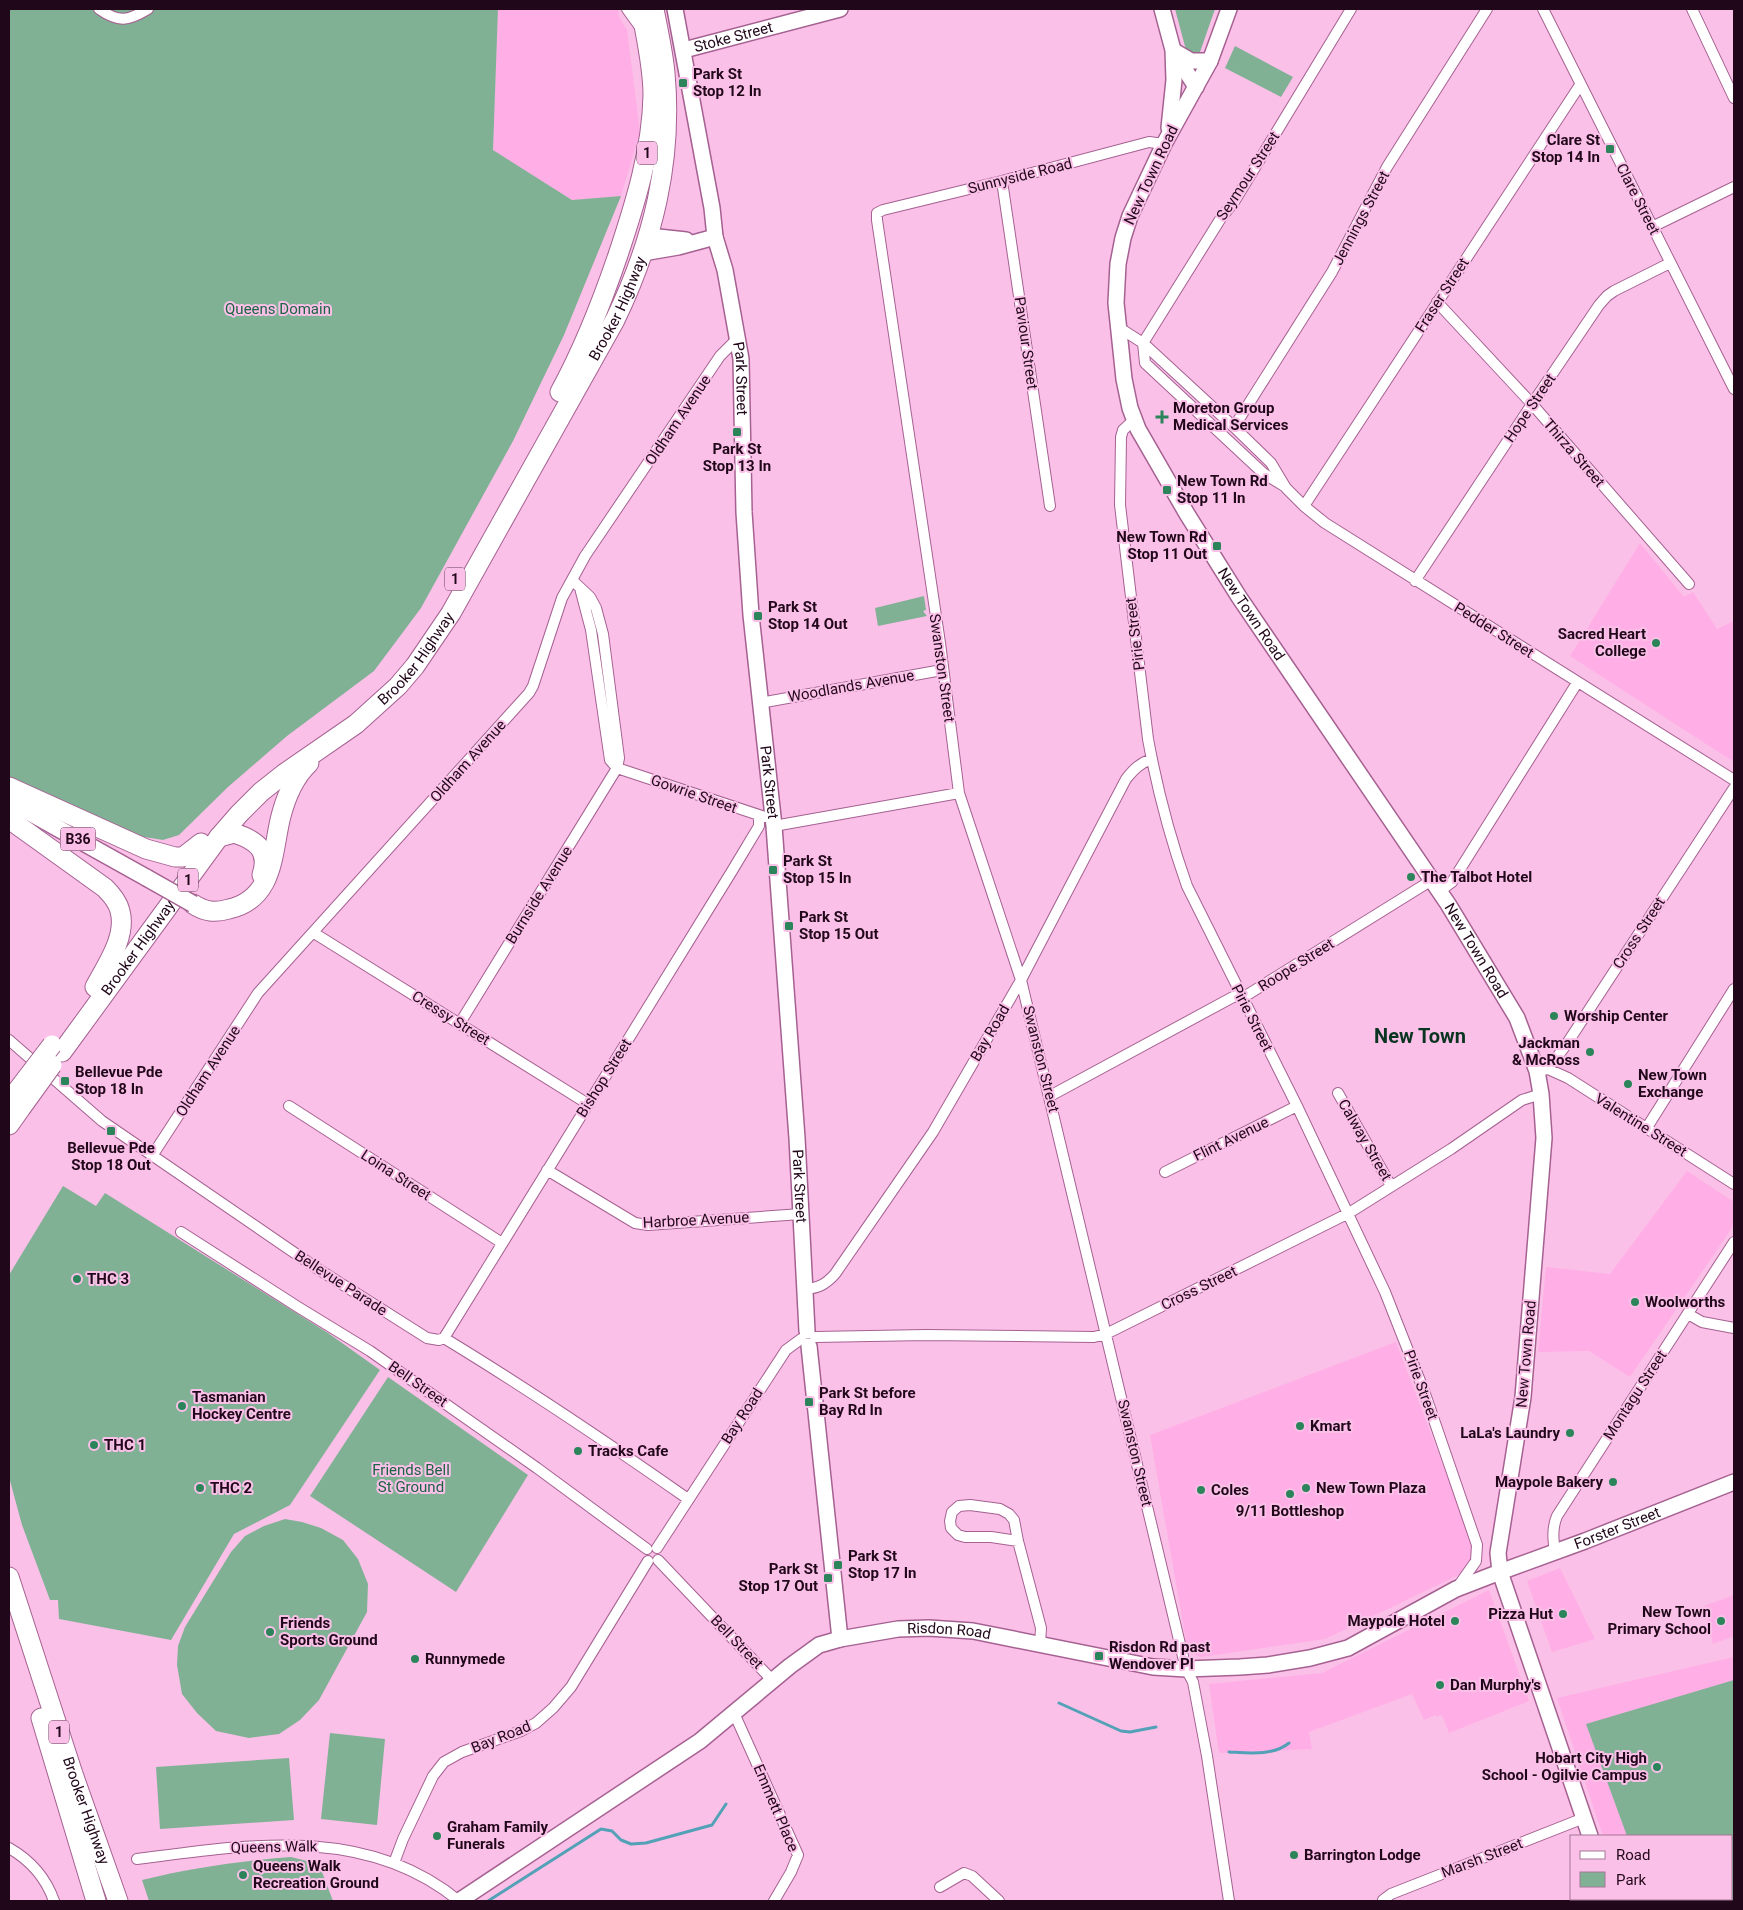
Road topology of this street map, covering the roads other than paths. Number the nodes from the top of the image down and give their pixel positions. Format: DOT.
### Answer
graph roads {
  1 [pos="99,9"];
  2 [pos="148,9"];
  3 [pos="627,9"];
  4 [pos="641,9"];
  5 [pos="654,9"];
  6 [pos="675,9"];
  7 [pos="840,9"];
  8 [pos="1162,9"];
  9 [pos="1229,9"];
  10 [pos="1351,9"];
  11 [pos="1487,9"];
  12 [pos="1543,9"];
  13 [pos="1692,9"];
  14 [pos="646,39"];
  15 [pos="684,50"];
  16 [pos="1173,50"];
  17 [pos="1210,61"];
  18 [pos="1580,86"];
  19 [pos="1196,87"];
  20 [pos="1734,98"];
  21 [pos="1166,139"];
  22 [pos="1002,181"];
  23 [pos="1734,187"];
  24 [pos="656,210"];
  25 [pos="877,213"];
  26 [pos="1652,227"];
  27 [pos="715,237"];
  28 [pos="673,239"];
  29 [pos="695,241"];
  30 [pos="646,244"];
  31 [pos="1670,263"];
  32 [pos="605,293"];
  33 [pos="1437,302"];
  34 [pos="1118,327"];
  35 [pos="738,338"];
  36 [pos="1143,343"];
  37 [pos="1734,389"];
  38 [pos="1532,404"];
  39 [pos="1134,420"];
  40 [pos="1234,427"];
  41 [pos="1286,488"];
  42 [pos="1050,506"];
  43 [pos="1304,506"];
  44 [pos="572,580"];
  45 [pos="1416,581"];
  46 [pos="1689,584"];
  47 [pos="942,670"];
  48 [pos="1577,683"];
  49 [pos="760,703"];
  50 [pos="341,735"];
  51 [pos="1152,759"];
  52 [pos="617,768"];
  53 [pos="1734,780"];
  54 [pos="9,786"];
  55 [pos="1734,788"];
  56 [pos="959,793"];
  57 [pos="9,801"];
  58 [pos="9,819"];
  59 [pos="769,820"];
  60 [pos="219,837"];
  61 [pos="200,843"];
  62 [pos="1436,886"];
  63 [pos="193,904"];
  64 [pos="314,933"];
  65 [pos="1021,980"];
  66 [pos="95,987"];
  67 [pos="1734,989"];
  68 [pos="1242,997"];
  69 [pos="460,1023"];
  70 [pos="9,1040"];
  71 [pos="57,1048"];
  72 [pos="1543,1070"];
  73 [pos="1338,1093"];
  74 [pos="1541,1094"];
  75 [pos="1050,1096"];
  76 [pos="13,1103"];
  77 [pos="588,1104"];
  78 [pos="290,1106"];
  79 [pos="1297,1106"];
  80 [pos="9,1125"];
  81 [pos="1646,1129"];
  82 [pos="152,1156"];
  83 [pos="547,1170"];
  84 [pos="1165,1172"];
  85 [pos="1734,1184"];
  86 [pos="1391,1186"];
  87 [pos="1349,1213"];
  88 [pos="800,1214"];
  89 [pos="181,1232"];
  90 [pos="1734,1242"];
  91 [pos="502,1243"];
  92 [pos="806,1289"];
  93 [pos="1688,1314"];
  94 [pos="1734,1328"];
  95 [pos="1106,1334"];
  96 [pos="444,1338"];
  97 [pos="808,1338"];
  98 [pos="1734,1482"];
  99 [pos="688,1499"];
  100 [pos="1018,1541"];
  101 [pos="652,1549"];
  102 [pos="1554,1553"];
  103 [pos="653,1561"];
  104 [pos="1500,1572"];
  105 [pos="9,1577"];
  106 [pos="1456,1589"];
  107 [pos="9,1618"];
  108 [pos="840,1639"];
  109 [pos="1040,1644"];
  110 [pos="1186,1668"];
  111 [pos="773,1681"];
  112 [pos="734,1713"];
  113 [pos="1584,1818"];
  114 [pos="1590,1835"];
  115 [pos="9,1848"];
  116 [pos="137,1859"];
  117 [pos="394,1863"];
  118 [pos="940,1887"];
  119 [pos="1382,1900"];
  120 [pos="54,1901"];
  121 [pos="96,1901"];
  122 [pos="118,1901"];
  123 [pos="459,1901"];
  124 [pos="774,1901"];
  125 [pos="999,1901"];
  126 [pos="1229,1901"];
  1 -- 2 [label="street"];
  3 -- 14 [label="street"];
  4 -- 14 [label="highway, Brooker Highway / 1"];
  5 -- 24 [label="highway, Brooker Highway / 1"];
  6 -- 15 [label="street, Park Street"];
  7 -- 15 [label="street, Stoke Street"];
  8 -- 16 [label="street"];
  9 -- 17 [label="street, New Town Road"];
  10 -- 36 [label="street, Seymour Street"];
  11 -- 40 [label="street, Jennings Street"];
  12 -- 18 [label="street, Clare Street"];
  13 -- 20 [label="street"];
  14 -- 32 [label="highway, Brooker Highway / 1"];
  15 -- 27 [label="street, Park Street"];
  16 -- 17 [label="street"];
  16 -- 19 [label="street"];
  16 -- 21 [label="street"];
  17 -- 19 [label="street, New Town Road"];
  18 -- 26 [label="street, Clare Street"];
  18 -- 33 [label="street, Fraser Street"];
  19 -- 21 [label="street, New Town Road"];
  21 -- 22 [label="street, Sunnyside Road"];
  21 -- 34 [label="street, New Town Road"];
  22 -- 25 [label="street, Sunnyside Road"];
  22 -- 42 [label="street, Paviour Street"];
  23 -- 26 [label="street"];
  24 -- 28 [label="street"];
  24 -- 30 [label="highway, Brooker Highway / 1"];
  25 -- 47 [label="street, Swanston Street"];
  26 -- 31 [label="street, Clare Street"];
  27 -- 29 [label="street"];
  27 -- 35 [label="street, Park Street"];
  28 -- 29 [label="street"];
  28 -- 30 [label="street"];
  29 -- 30 [label="street"];
  30 -- 32 [label="highway"];
  30 -- 50 [label="highway, Brooker Highway / 1"];
  31 -- 37 [label="street, Clare Street"];
  31 -- 38 [label="street, Hope Street"];
  32 -- 61 [label="highway, Brooker Highway / 1"];
  33 -- 38 [label="street, Thirza Street"];
  33 -- 43 [label="street, Fraser Street"];
  34 -- 36 [label="street, Pedder Street"];
  34 -- 39 [label="street, New Town Road"];
  35 -- 44 [label="street, Oldham Avenue"];
  35 -- 49 [label="street, Park Street"];
  36 -- 40 [label="street, Pedder Street"];
  36 -- 41 [label="street, Pedder Street"];
  38 -- 45 [label="street, Hope Street"];
  38 -- 46 [label="street, Thirza Street"];
  39 -- 51 [label="street, Pirie Street"];
  39 -- 62 [label="street, New Town Road"];
  40 -- 41 [label="street, Pedder Street"];
  41 -- 43 [label="street, Pedder Street"];
  43 -- 45 [label="street, Pedder Street"];
  44 -- 52 [label="street"];
  44 -- 64 [label="street, Oldham Avenue"];
  45 -- 48 [label="street, Pedder Street"];
  47 -- 49 [label="street, Woodlands Avenue"];
  47 -- 56 [label="street, Swanston Street"];
  48 -- 53 [label="street, Pedder Street"];
  48 -- 62 [label="street, Roope Street"];
  49 -- 59 [label="street, Park Street"];
  50 -- 60 [label="highway, Brooker Highway / 1"];
  50 -- 63 [label="highway"];
  51 -- 65 [label="street, Bay Road"];
  51 -- 68 [label="street, Pirie Street"];
  52 -- 59 [label="street, Gowrie Street"];
  52 -- 69 [label="street, Burnside Avenue"];
  54 -- 61 [label="highway"];
  55 -- 72 [label="street, Cross Street"];
  56 -- 59 [label="street"];
  56 -- 65 [label="street, Swanston Street"];
  57 -- 63 [label="main road, B36, bridge"];
  58 -- 66 [label="highway"];
  59 -- 77 [label="street, Bishop Street"];
  59 -- 88 [label="street, Park Street"];
  60 -- 63 [label="highway"];
  60 -- 71 [label="highway, Brooker Highway / 1"];
  61 -- 66 [label="highway, Brooker Highway / 1"];
  62 -- 68 [label="street, Roope Street"];
  62 -- 72 [label="street, New Town Road"];
  64 -- 69 [label="street, Cressy Street"];
  64 -- 82 [label="street, Oldham Avenue"];
  65 -- 75 [label="street, Swanston Street"];
  65 -- 92 [label="street, Bay Road"];
  66 -- 71 [label="highway, Brooker Highway / 1"];
  67 -- 81 [label="street"];
  68 -- 75 [label="street, Roope Street"];
  68 -- 79 [label="street, Pirie Street"];
  69 -- 77 [label="street, Cressy Street"];
  70 -- 82 [label="street, Bellevue Parade"];
  71 -- 76 [label="highway, Brooker Highway / 1, bridge"];
  72 -- 74 [label="street, New Town Road"];
  72 -- 81 [label="street, Valentine Street"];
  73 -- 86 [label="street, Calway Street"];
  74 -- 86 [label="street, Cross Street"];
  74 -- 104 [label="street, New Town Road"];
  75 -- 95 [label="street, Swanston Street"];
  76 -- 80 [label="highway, Brooker Highway / 1"];
  77 -- 83 [label="street, Bishop Street"];
  78 -- 91 [label="street, Loina Street"];
  79 -- 84 [label="street, Flint Avenue"];
  79 -- 87 [label="street, Pirie Street"];
  81 -- 85 [label="street, Valentine Street"];
  82 -- 96 [label="street, Bellevue Parade"];
  83 -- 88 [label="street, Harbroe Avenue"];
  83 -- 91 [label="street, Bishop Street"];
  86 -- 87 [label="street, Cross Street"];
  87 -- 95 [label="street, Cross Street"];
  87 -- 106 [label="street, Pirie Street"];
  88 -- 92 [label="street, Park Street"];
  89 -- 101 [label="street, Bell Street"];
  90 -- 93 [label="street, Montagu Street"];
  91 -- 96 [label="street, Bishop Street"];
  92 -- 97 [label="street, Park Street"];
  93 -- 94 [label="street"];
  93 -- 102 [label="street, Montagu Street"];
  95 -- 97 [label="street, Cross Street"];
  95 -- 110 [label="street, Swanston Street"];
  96 -- 99 [label="street, Bellevue Parade"];
  97 -- 99 [label="street, Bay Road"];
  97 -- 108 [label="street, Park Street"];
  98 -- 102 [label="street, Forster Street"];
  99 -- 101 [label="street, Bay Road"];
  100 -- 100 [label="street"];
  100 -- 109 [label="street"];
  101 -- 103 [label="street"];
  102 -- 104 [label="street, Forster Street"];
  103 -- 111 [label="street, Bell Street"];
  103 -- 117 [label="street, Bay Road"];
  104 -- 106 [label="street, Risdon Road"];
  104 -- 113 [label="street, New Town Road"];
  105 -- 122 [label="highway, Brooker Highway / 1"];
  106 -- 110 [label="street, Risdon Road"];
  107 -- 121 [label="highway, Brooker Highway / 1"];
  108 -- 109 [label="street, Risdon Road"];
  108 -- 111 [label="street, Risdon Road"];
  109 -- 110 [label="street, Risdon Road"];
  110 -- 126 [label="street, Swanston Street"];
  111 -- 112 [label="street, Risdon Road"];
  112 -- 123 [label="street, Risdon Road"];
  112 -- 124 [label="street, Emmett Place"];
  113 -- 114 [label="street, New Town Road"];
  113 -- 119 [label="street, Marsh Street"];
  115 -- 120 [label="street"];
  116 -- 117 [label="street, Queens Walk"];
  117 -- 123 [label="street, Queens Walk"];
  118 -- 125 [label="street"];
}
